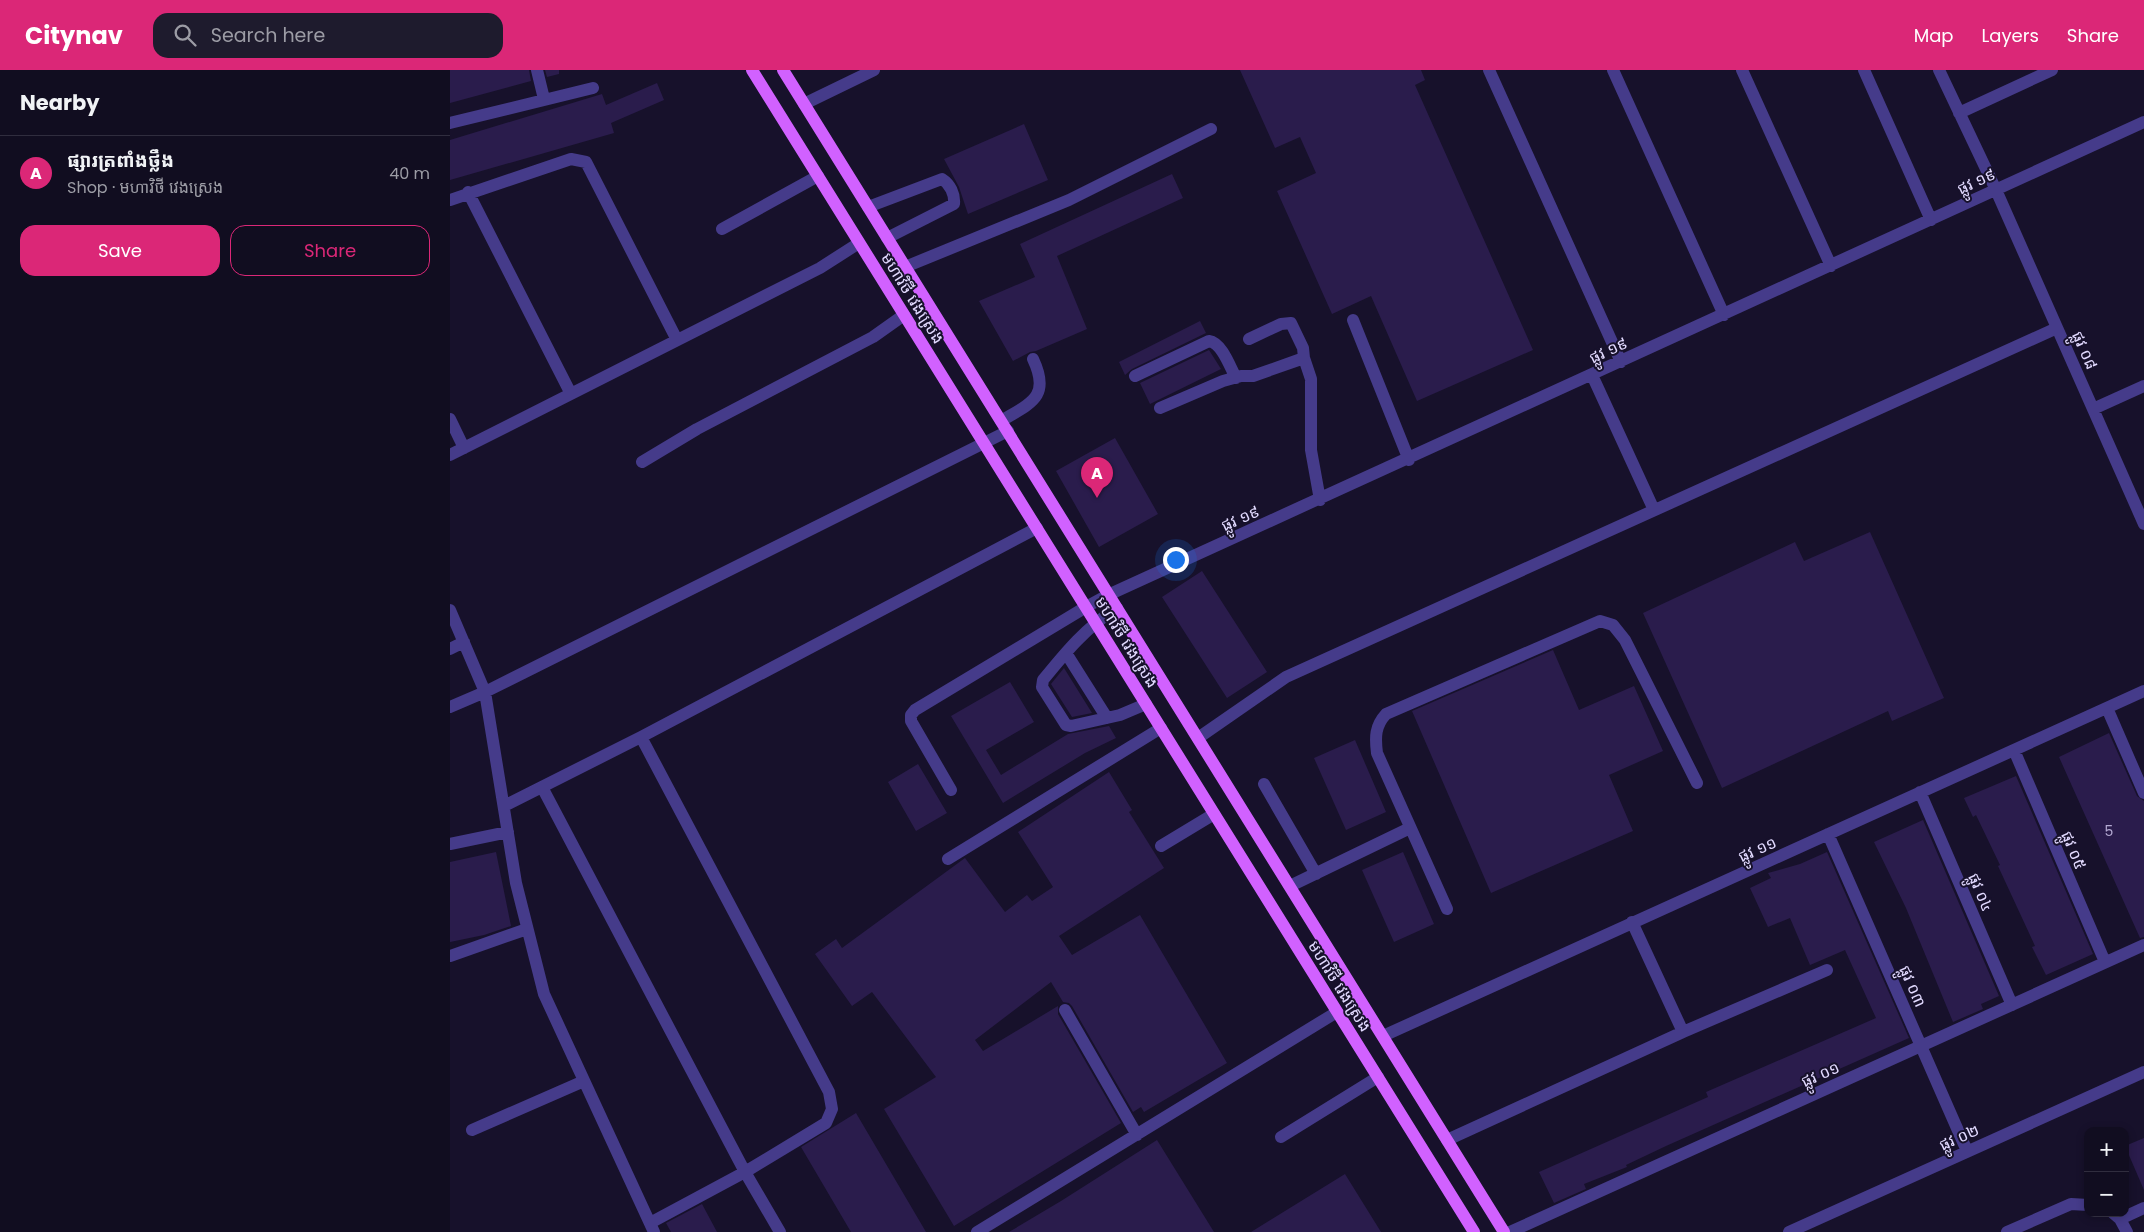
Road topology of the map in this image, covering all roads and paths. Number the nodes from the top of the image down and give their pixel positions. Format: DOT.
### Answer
graph roads {
  1 [pos="536,70"];
  2 [pos="752,70"];
  3 [pos="783,70"];
  4 [pos="874,70"];
  5 [pos="1489,70"];
  6 [pos="1613,70"];
  7 [pos="1742,70"];
  8 [pos="1864,70"];
  9 [pos="1939,70"];
  10 [pos="2052,70"];
  11 [pos="593,88"];
  12 [pos="544,99"];
  13 [pos="804,104"];
  14 [pos="1959,113"];
  15 [pos="2144,122"];
  16 [pos="450,124"];
  17 [pos="1211,129"];
  18 [pos="818,176"];
  19 [pos="1996,190"];
  20 [pos="468,192"];
  21 [pos="450,200"];
  22 [pos="868,207"];
  23 [pos="1931,220"];
  24 [pos="722,229"];
  25 [pos="888,238"];
  26 [pos="859,243"];
  27 [pos="1831,266"];
  28 [pos="906,267"];
  29 [pos="904,315"];
  30 [pos="1724,315"];
  31 [pos="1353,320"];
  32 [pos="2057,328"];
  33 [pos="1249,339"];
  34 [pos="677,340"];
  35 [pos="1304,358"];
  36 [pos="1034,359"];
  37 [pos="1621,362"];
  38 [pos="1592,375"];
  39 [pos="1135,376"];
  40 [pos="1236,378"];
  41 [pos="2144,386"];
  42 [pos="571,394"];
  43 [pos="1160,408"];
  44 [pos="2093,409"];
  45 [pos="450,419"];
  46 [pos="1005,426"];
  47 [pos="984,443"];
  48 [pos="464,448"];
  49 [pos="450,455"];
  50 [pos="1409,460"];
  51 [pos="642,462"];
  52 [pos="1320,500"];
  53 [pos="1654,510"];
  54 [pos="2144,524"];
  55 [pos="1037,528"];
  56 [pos="1108,595"];
  57 [pos="1086,608"];
  58 [pos="1117,608"];
  59 [pos="450,610"];
  60 [pos="1095,622"];
  61 [pos="464,642"];
  62 [pos="450,649"];
  63 [pos="1066,653"];
  64 [pos="2144,691"];
  65 [pos="485,692"];
  66 [pos="1146,704"];
  67 [pos="450,707"];
  68 [pos="2107,708"];
  69 [pos="1107,718"];
  70 [pos="1161,728"];
  71 [pos="641,737"];
  72 [pos="1198,738"];
  73 [pos="2014,750"];
  74 [pos="1697,783"];
  75 [pos="1264,784"];
  76 [pos="542,787"];
  77 [pos="951,790"];
  78 [pos="1920,792"];
  79 [pos="2144,793"];
  80 [pos="504,806"];
  81 [pos="1214,814"];
  82 [pos="1410,828"];
  83 [pos="508,832"];
  84 [pos="1828,834"];
  85 [pos="450,844"];
  86 [pos="1161,846"];
  87 [pos="948,859"];
  88 [pos="1316,874"];
  89 [pos="1290,886"];
  90 [pos="1447,909"];
  91 [pos="1632,922"];
  92 [pos="527,929"];
  93 [pos="2144,944"];
  94 [pos="450,956"];
  95 [pos="2105,962"];
  96 [pos="1827,970"];
  97 [pos="2012,1005"];
  98 [pos="1065,1010"];
  99 [pos="1338,1012"];
  100 [pos="1683,1032"];
  101 [pos="1383,1036"];
  102 [pos="1922,1046"];
  103 [pos="2144,1072"];
  104 [pos="1378,1077"];
  105 [pos="584,1081"];
  106 [pos="472,1130"];
  107 [pos="1136,1135"];
  108 [pos="1280,1138"];
  109 [pos="1447,1140"];
  110 [pos="1967,1151"];
  111 [pos="745,1172"];
  112 [pos="2084,1205"];
  113 [pos="2144,1208"];
  114 [pos="2129,1212"];
  115 [pos="2118,1217"];
  116 [pos="652,1230"];
  117 [pos="780,1232"];
  118 [pos="977,1232"];
  119 [pos="1474,1232"];
  120 [pos="1504,1232"];
  121 [pos="1510,1232"];
  122 [pos="1789,1232"];
  123 [pos="2007,1232"];
  124 [pos="2127,1232"];
  1 -- 12 [label="street"];
  2 -- 18 [label="main road, មហាវិថី វេងស្រេង"];
  3 -- 13 [label="main road, មហាវិថី វេងស្រេង"];
  4 -- 13 [label="street"];
  5 -- 37 [label="street"];
  6 -- 30 [label="street"];
  7 -- 27 [label="street"];
  8 -- 23 [label="street"];
  9 -- 14 [label="street, ផ្លូវ ០៨"];
  10 -- 14 [label="street"];
  11 -- 12 [label="street"];
  12 -- 16 [label="street"];
  13 -- 22 [label="main road, មហាវិថី វេងស្រេង"];
  14 -- 19 [label="street, ផ្លូវ ០៨"];
  15 -- 19 [label="street, ផ្លូវ ១៩"];
  17 -- 28 [label="street"];
  18 -- 24 [label="street"];
  18 -- 26 [label="main road, មហាវិថី វេងស្រេង"];
  19 -- 23 [label="street, ផ្លូវ ១៩"];
  19 -- 32 [label="street, ផ្លូវ ០៨"];
  20 -- 21 [label="street"];
  20 -- 34 [label="street"];
  20 -- 42 [label="street"];
  22 -- 25 [label="main road, មហាវិថី វេងស្រេង"];
  22 -- 25 [label="street"];
  23 -- 27 [label="street, ផ្លូវ ១៩"];
  25 -- 28 [label="main road, មហាវិថី វេងស្រេង"];
  26 -- 29 [label="main road, មហាវិថី វេងស្រេង"];
  26 -- 34 [label="street"];
  27 -- 30 [label="street, ផ្លូវ ១៩"];
  28 -- 46 [label="main road, មហាវិថី វេងស្រេង"];
  29 -- 47 [label="main road, មហាវិថី វេងស្រេង"];
  29 -- 51 [label="street"];
  30 -- 37 [label="street, ផ្លូវ ១៩"];
  31 -- 50 [label="street"];
  32 -- 44 [label="street, ផ្លូវ ០៨"];
  32 -- 53 [label="street"];
  33 -- 35 [label="street"];
  34 -- 42 [label="street"];
  35 -- 40 [label="street"];
  35 -- 52 [label="street"];
  36 -- 46 [label="street"];
  37 -- 38 [label="street, ផ្លូវ ១៩"];
  38 -- 50 [label="street, ផ្លូវ ១៩"];
  38 -- 53 [label="street"];
  39 -- 40 [label="street"];
  40 -- 43 [label="street"];
  41 -- 44 [label="street"];
  42 -- 48 [label="street"];
  44 -- 54 [label="street, ផ្លូវ ០៨"];
  45 -- 48 [label="street"];
  46 -- 47 [label="street"];
  46 -- 56 [label="main road, មហាវិថី វេងស្រេង"];
  47 -- 55 [label="main road, មហាវិថី វេងស្រេង"];
  47 -- 65 [label="street"];
  48 -- 49 [label="street"];
  50 -- 52 [label="street, ផ្លូវ ១៩"];
  52 -- 56 [label="street, ផ្លូវ ១៩"];
  53 -- 72 [label="street"];
  55 -- 57 [label="main road, មហាវិថី វេងស្រេង"];
  55 -- 71 [label="street"];
  56 -- 57 [label="street, ផ្លូវ ១៩"];
  56 -- 58 [label="main road, មហាវិថី វេងស្រេង"];
  57 -- 60 [label="main road, មហាវិថី វេងស្រេង"];
  57 -- 77 [label="street, ផ្លូវ ១៩"];
  58 -- 60 [label="street"];
  58 -- 72 [label="main road, មហាវិថី វេងស្រេង"];
  59 -- 61 [label="street"];
  60 -- 63 [label="street"];
  60 -- 66 [label="main road, មហាវិថី វេងស្រេង"];
  61 -- 62 [label="street"];
  61 -- 65 [label="street"];
  63 -- 69 [label="street"];
  63 -- 69 [label="street"];
  64 -- 68 [label="street, ផ្លូវ ១១"];
  65 -- 67 [label="street"];
  65 -- 80 [label="street"];
  66 -- 69 [label="street"];
  66 -- 70 [label="main road, មហាវិថី វេងស្រេង"];
  68 -- 73 [label="street, ផ្លូវ ១១"];
  68 -- 79 [label="street"];
  70 -- 81 [label="main road, មហាវិថី វេងស្រេង"];
  70 -- 87 [label="street"];
  71 -- 76 [label="street"];
  71 -- 111 [label="street"];
  72 -- 89 [label="main road, មហាវិថី វេងស្រេង"];
  73 -- 78 [label="street, ផ្លូវ ១១"];
  73 -- 95 [label="street, ផ្លូវ ០៥"];
  74 -- 82 [label="street"];
  75 -- 88 [label="street"];
  76 -- 80 [label="street"];
  76 -- 111 [label="street"];
  78 -- 84 [label="street, ផ្លូវ ១១"];
  78 -- 97 [label="street, ផ្លូវ ០៤"];
  80 -- 83 [label="street"];
  81 -- 86 [label="street"];
  81 -- 99 [label="main road, មហាវិថី វេងស្រេង"];
  82 -- 88 [label="street"];
  82 -- 90 [label="street"];
  83 -- 85 [label="street"];
  83 -- 92 [label="street"];
  84 -- 91 [label="street, ផ្លូវ ១១"];
  84 -- 102 [label="street, ផ្លូវ ០៣"];
  88 -- 89 [label="street"];
  89 -- 101 [label="main road, មហាវិថី វេងស្រេង"];
  91 -- 100 [label="street"];
  91 -- 101 [label="street, ផ្លូវ ១១"];
  92 -- 94 [label="street"];
  92 -- 105 [label="street"];
  93 -- 95 [label="street, ផ្លូវ ០១"];
  95 -- 97 [label="street, ផ្លូវ ០១"];
  96 -- 100 [label="street"];
  97 -- 102 [label="street, ផ្លូវ ០១"];
  98 -- 107 [label="street"];
  99 -- 104 [label="main road, មហាវិថី វេងស្រេង"];
  99 -- 107 [label="street"];
  100 -- 109 [label="street"];
  101 -- 109 [label="main road, មហាវិថី វេងស្រេង"];
  102 -- 110 [label="street, ផ្លូវ ០៣"];
  102 -- 121 [label="street, ផ្លូវ ០១"];
  103 -- 110 [label="street, ផ្លូវ ០២"];
  104 -- 108 [label="street"];
  104 -- 119 [label="main road, មហាវិថី វេងស្រេង"];
  105 -- 106 [label="street"];
  105 -- 116 [label="street"];
  107 -- 118 [label="street"];
  109 -- 120 [label="main road, មហាវិថី វេងស្រេង"];
  110 -- 122 [label="street, ផ្លូវ ០២"];
  111 -- 116 [label="street"];
  111 -- 117 [label="street"];
  112 -- 123 [label="street"];
  113 -- 114 [label="street"];
  115 -- 124 [label="street"];
}
